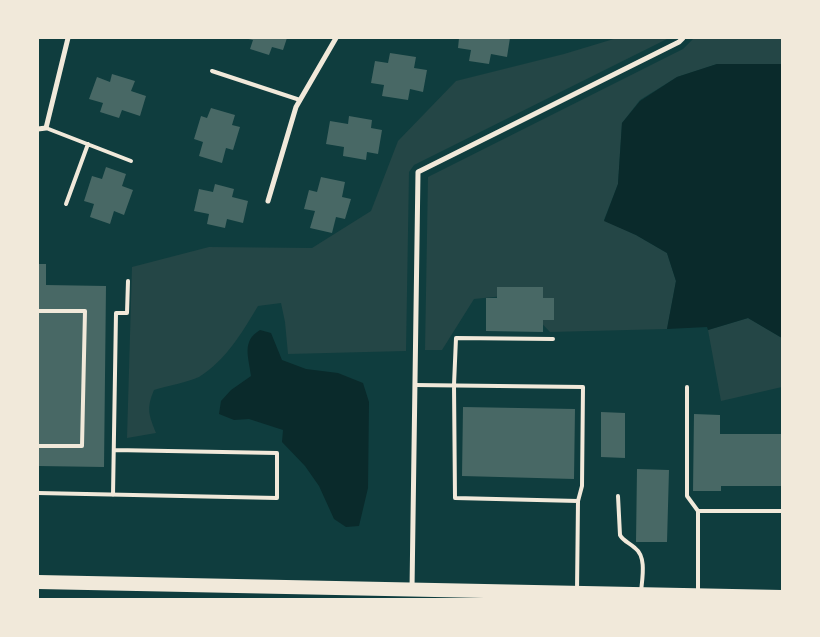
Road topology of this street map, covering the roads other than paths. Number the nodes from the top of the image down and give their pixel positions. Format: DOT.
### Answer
graph roads {
  1 [pos="68,38"];
  2 [pos="336,38"];
  3 [pos="682,38"];
  4 [pos="212,72"];
  5 [pos="300,100"];
  6 [pos="46,128"];
  7 [pos="38,129"];
  8 [pos="88,144"];
  9 [pos="131,161"];
  10 [pos="268,201"];
  11 [pos="66,204"];
  12 [pos="128,281"];
  13 [pos="38,310"];
  14 [pos="553,339"];
  15 [pos="415,385"];
  16 [pos="454,385"];
  17 [pos="687,387"];
  18 [pos="38,446"];
  19 [pos="114,450"];
  20 [pos="38,493"];
  21 [pos="113,494"];
  22 [pos="618,496"];
  23 [pos="578,501"];
  24 [pos="698,511"];
  25 [pos="782,511"];
  26 [pos="38,582"];
  27 [pos="412,590"];
  28 [pos="577,593"];
  29 [pos="641,594"];
  30 [pos="698,595"];
  31 [pos="782,597"];
  1 -- 6 [label="street"];
  2 -- 5 [label="street"];
  3 -- 15 [label="street"];
  4 -- 5 [label="lane"];
  5 -- 10 [label="street"];
  6 -- 7 [label="street"];
  6 -- 8 [label="lane"];
  8 -- 9 [label="lane"];
  8 -- 11 [label="lane"];
  12 -- 19 [label="lane"];
  13 -- 18 [label="lane"];
  14 -- 16 [label="lane"];
  15 -- 16 [label="lane"];
  15 -- 27 [label="street"];
  16 -- 23 [label="lane"];
  16 -- 23 [label="lane"];
  17 -- 24 [label="lane"];
  19 -- 21 [label="lane"];
  19 -- 21 [label="lane"];
  20 -- 21 [label="lane"];
  22 -- 29 [label="lane"];
  23 -- 28 [label="lane"];
  24 -- 25 [label="lane"];
  24 -- 30 [label="lane"];
  26 -- 27 [label="highway"];
  27 -- 28 [label="highway"];
  28 -- 29 [label="highway"];
  29 -- 30 [label="highway"];
  30 -- 31 [label="highway"];
}
